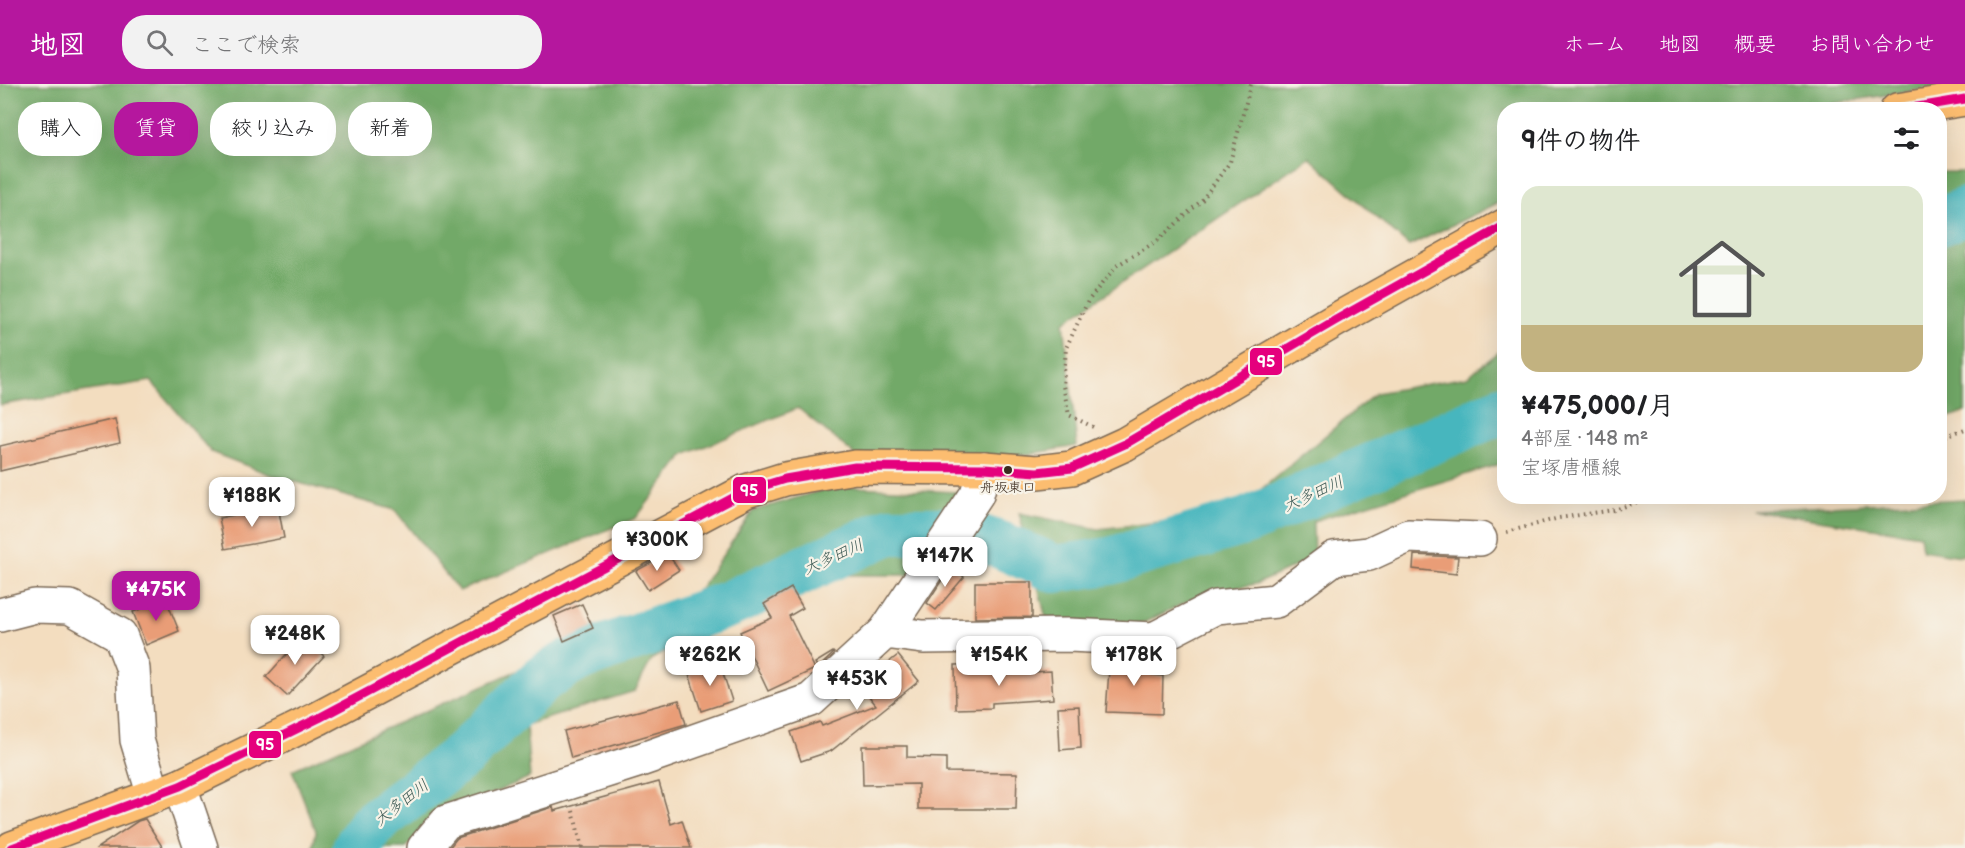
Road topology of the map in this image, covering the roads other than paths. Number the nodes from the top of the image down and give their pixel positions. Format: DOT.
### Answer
graph roads {
  1 [pos="1965,99"];
  2 [pos="1946,102"];
  3 [pos="1497,230"];
  4 [pos="984,468"];
  5 [pos="1480,539"];
  6 [pos="0,615"];
  7 [pos="885,632"];
  8 [pos="167,791"];
  9 [pos="205,842"];
  10 [pos="12,848"];
  11 [pos="424,848"];
  1 -- 2 [label="main road"];
  3 -- 4 [label="main road"];
  4 -- 7 [label="street"];
  4 -- 8 [label="main road"];
  5 -- 7 [label="street"];
  6 -- 8 [label="street"];
  7 -- 11 [label="street"];
  8 -- 9 [label="street"];
  8 -- 10 [label="main road"];
}
